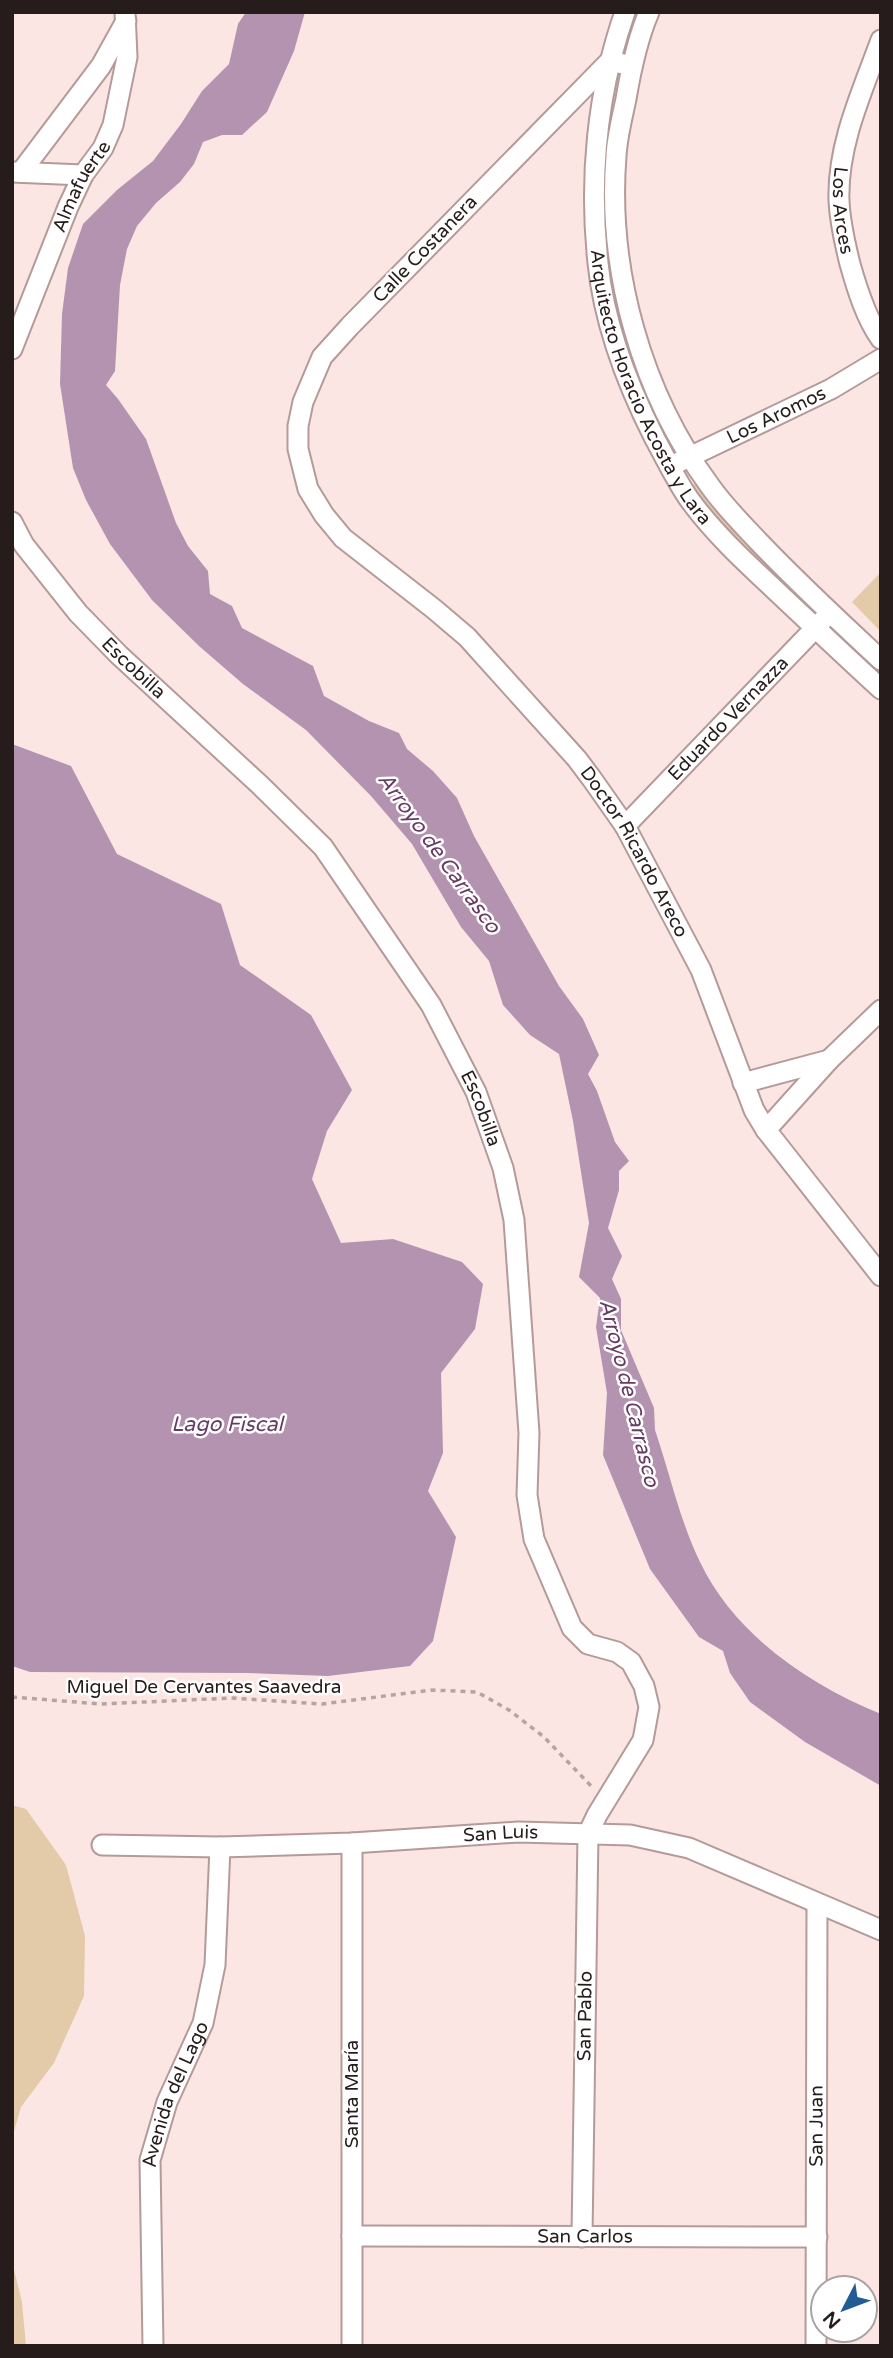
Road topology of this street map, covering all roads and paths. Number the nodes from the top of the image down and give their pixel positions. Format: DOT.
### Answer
graph roads {
  1 [pos="625,12"];
  2 [pos="649,12"];
  3 [pos="126,16"];
  4 [pos="881,40"];
  5 [pos="610,61"];
  6 [pos="632,66"];
  7 [pos="16,172"];
  8 [pos="83,175"];
  9 [pos="881,339"];
  10 [pos="12,349"];
  11 [pos="881,359"];
  12 [pos="690,457"];
  13 [pos="670,466"];
  14 [pos="308,489"];
  15 [pos="12,522"];
  16 [pos="830,612"];
  17 [pos="815,628"];
  18 [pos="881,660"];
  19 [pos="881,690"];
  20 [pos="625,826"];
  21 [pos="881,1010"];
  22 [pos="829,1060"];
  23 [pos="743,1083"];
  24 [pos="766,1130"];
  25 [pos="881,1276"];
  26 [pos="12,1697"];
  27 [pos="606,1801"];
  28 [pos="588,1834"];
  29 [pos="352,1843"];
  30 [pos="102,1845"];
  31 [pos="220,1847"];
  32 [pos="817,1905"];
  33 [pos="881,1930"];
  34 [pos="352,2236"];
  35 [pos="582,2237"];
  36 [pos="817,2237"];
  37 [pos="153,2346"];
  38 [pos="352,2346"];
  39 [pos="816,2346"];
  1 -- 5 [label="street, Arquitecto Horacio Acosta y Lara"];
  2 -- 6 [label="street, Arquitecto Horacio Acosta y Lara"];
  3 -- 7 [label="street, Almafuerte"];
  3 -- 8 [label="street, Almafuerte"];
  4 -- 9 [label="street, Los Arces"];
  5 -- 6 [label="street"];
  5 -- 13 [label="street, Arquitecto Horacio Acosta y Lara"];
  5 -- 14 [label="street, Calle Costanera"];
  6 -- 12 [label="street, Arquitecto Horacio Acosta y Lara"];
  7 -- 8 [label="street"];
  8 -- 10 [label="street, Almafuerte"];
  11 -- 12 [label="street, Los Aromos"];
  12 -- 13 [label="street, Los Aromos"];
  12 -- 16 [label="street, Arquitecto Horacio Acosta y Lara"];
  13 -- 17 [label="street, Arquitecto Horacio Acosta y Lara"];
  14 -- 20 [label="street, Doctor Ricardo Areco"];
  15 -- 27 [label="street, Escobilla"];
  16 -- 17 [label="street, Eduardo Vernazza"];
  16 -- 18 [label="street, Arquitecto Horacio Acosta y Lara"];
  17 -- 19 [label="street, Arquitecto Horacio Acosta y Lara"];
  17 -- 20 [label="street, Eduardo Vernazza"];
  20 -- 23 [label="street, Doctor Ricardo Areco"];
  21 -- 22 [label="street"];
  22 -- 23 [label="street"];
  22 -- 24 [label="street"];
  23 -- 24 [label="street, Doctor Ricardo Areco"];
  24 -- 25 [label="street, Doctor Ricardo Areco"];
  26 -- 27 [label="path, Miguel De Cervantes Saavedra"];
  27 -- 28 [label="street, San Pablo"];
  28 -- 29 [label="street, San Luis"];
  28 -- 32 [label="street, San Luis"];
  28 -- 35 [label="street, San Pablo"];
  29 -- 31 [label="street, San Luis"];
  29 -- 34 [label="street, Santa María"];
  30 -- 31 [label="street, San Luis"];
  31 -- 37 [label="street, Avenida del Lago"];
  32 -- 33 [label="street, San Luis"];
  32 -- 36 [label="street, San Juan"];
  34 -- 35 [label="street, San Carlos"];
  34 -- 38 [label="street, Santa María"];
  35 -- 36 [label="street, San Carlos"];
  36 -- 39 [label="street, San Juan"];
}
